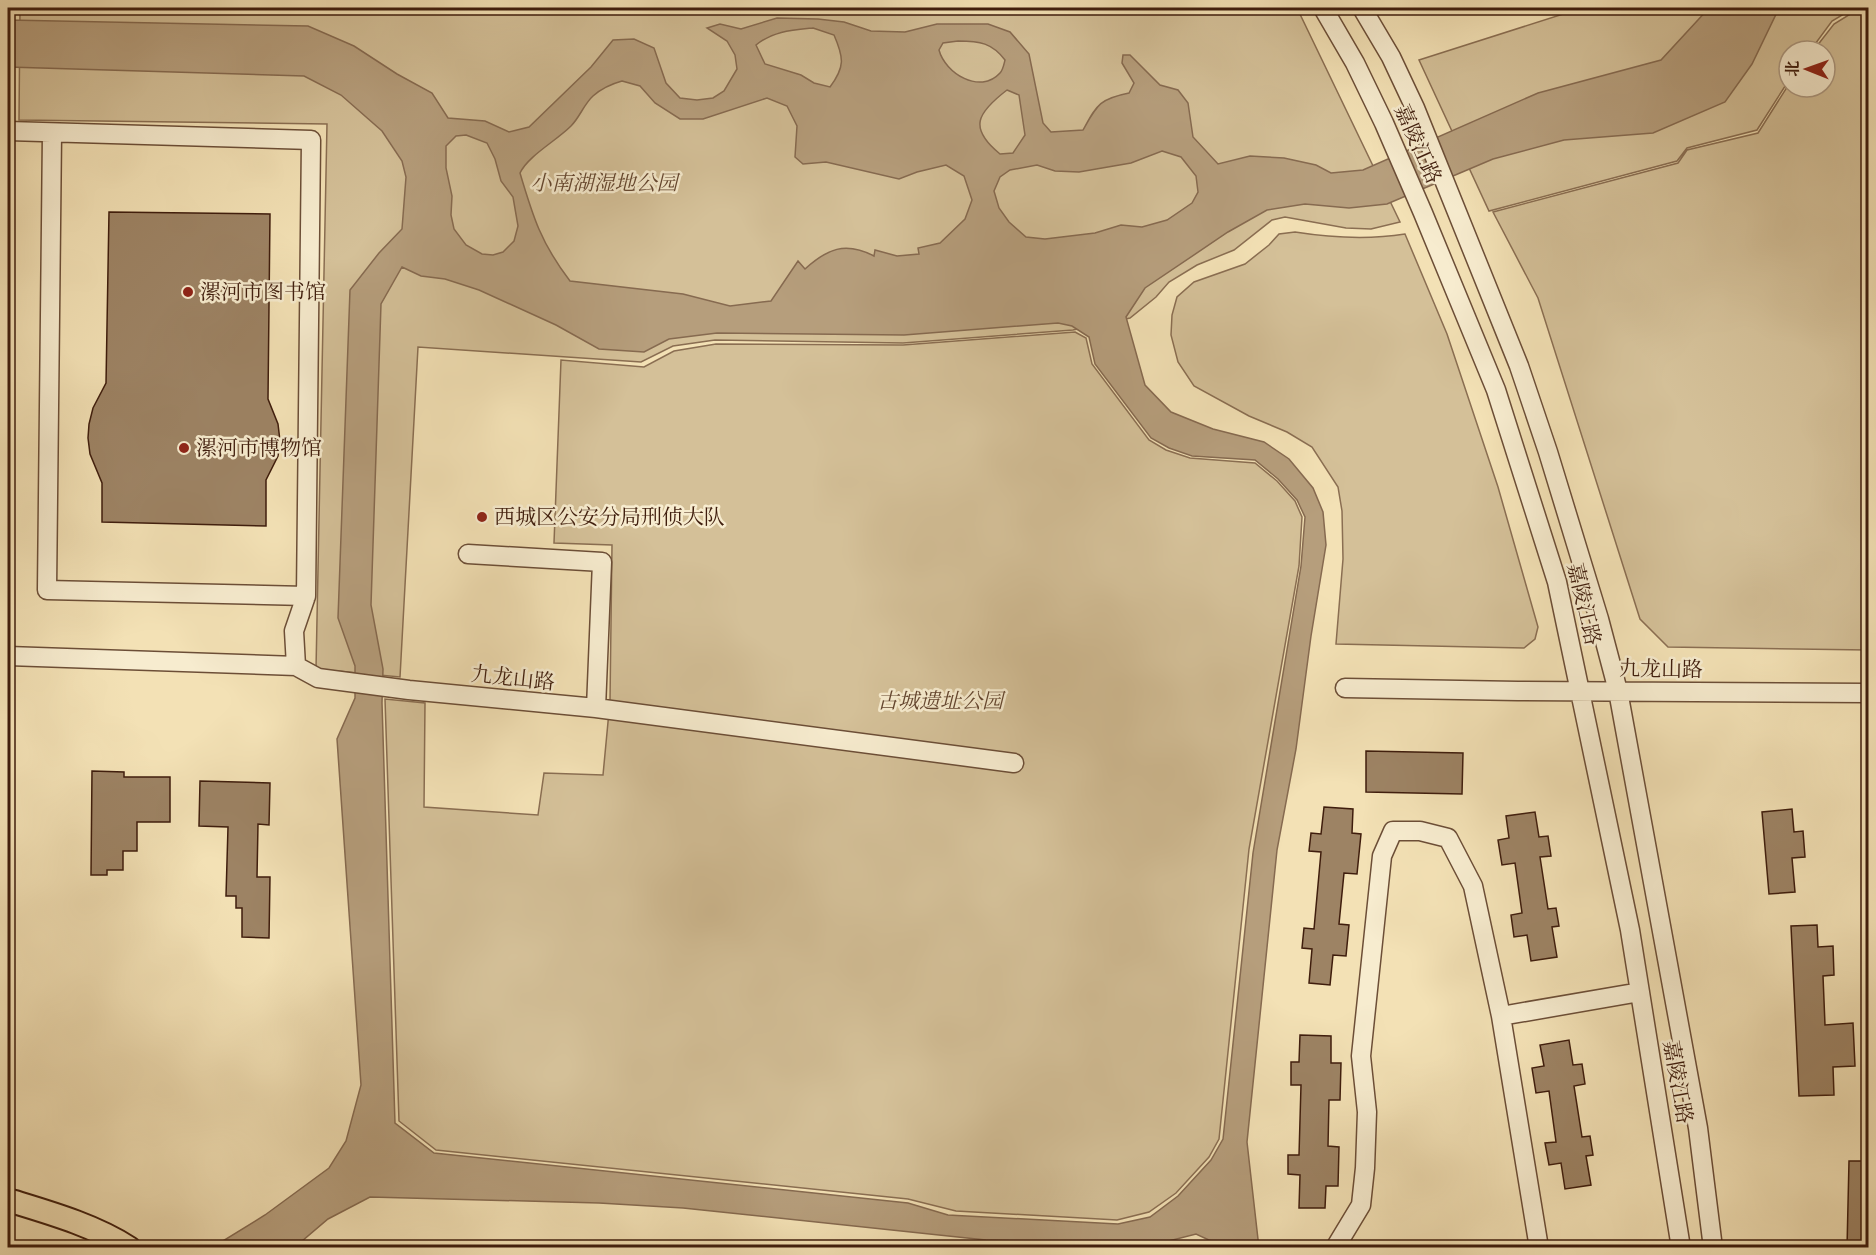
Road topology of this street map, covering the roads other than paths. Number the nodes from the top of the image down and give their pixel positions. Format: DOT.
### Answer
graph roads {
  1 [pos="1323,8"];
  2 [pos="1362,8"];
  3 [pos="8,131"];
  4 [pos="52,133"];
  5 [pos="468,554"];
  6 [pos="306,596"];
  7 [pos="8,656"];
  8 [pos="296,666"];
  9 [pos="1345,688"];
  10 [pos="1581,691"];
  11 [pos="1618,691"];
  12 [pos="1869,693"];
  13 [pos="596,708"];
  14 [pos="1014,763"];
  15 [pos="1640,992"];
  16 [pos="1501,1016"];
  17 [pos="8,1200"];
  18 [pos="129,1248"];
  19 [pos="1335,1248"];
  20 [pos="1539,1248"];
  21 [pos="1682,1248"];
  22 [pos="1713,1248"];
  1 -- 10 [label="street, 嘉陵江路"];
  2 -- 11 [label="street, 嘉陵江路"];
  3 -- 4 [label="street"];
  4 -- 6 [label="street"];
  4 -- 6 [label="street"];
  5 -- 13 [label="street"];
  6 -- 8 [label="street"];
  7 -- 8 [label="street, 九龙山路"];
  8 -- 13 [label="street, 九龙山路"];
  9 -- 10 [label="street, 九龙山路"];
  10 -- 11 [label="street, 九龙山路"];
  10 -- 15 [label="street, 嘉陵江路"];
  11 -- 12 [label="street, 九龙山路"];
  11 -- 22 [label="street, 嘉陵江路"];
  13 -- 14 [label="street, 九龙山路"];
  15 -- 16 [label="street"];
  15 -- 21 [label="street, 嘉陵江路"];
  16 -- 19 [label="street"];
  16 -- 20 [label="street"];
  17 -- 18 [label="main road"];
}
